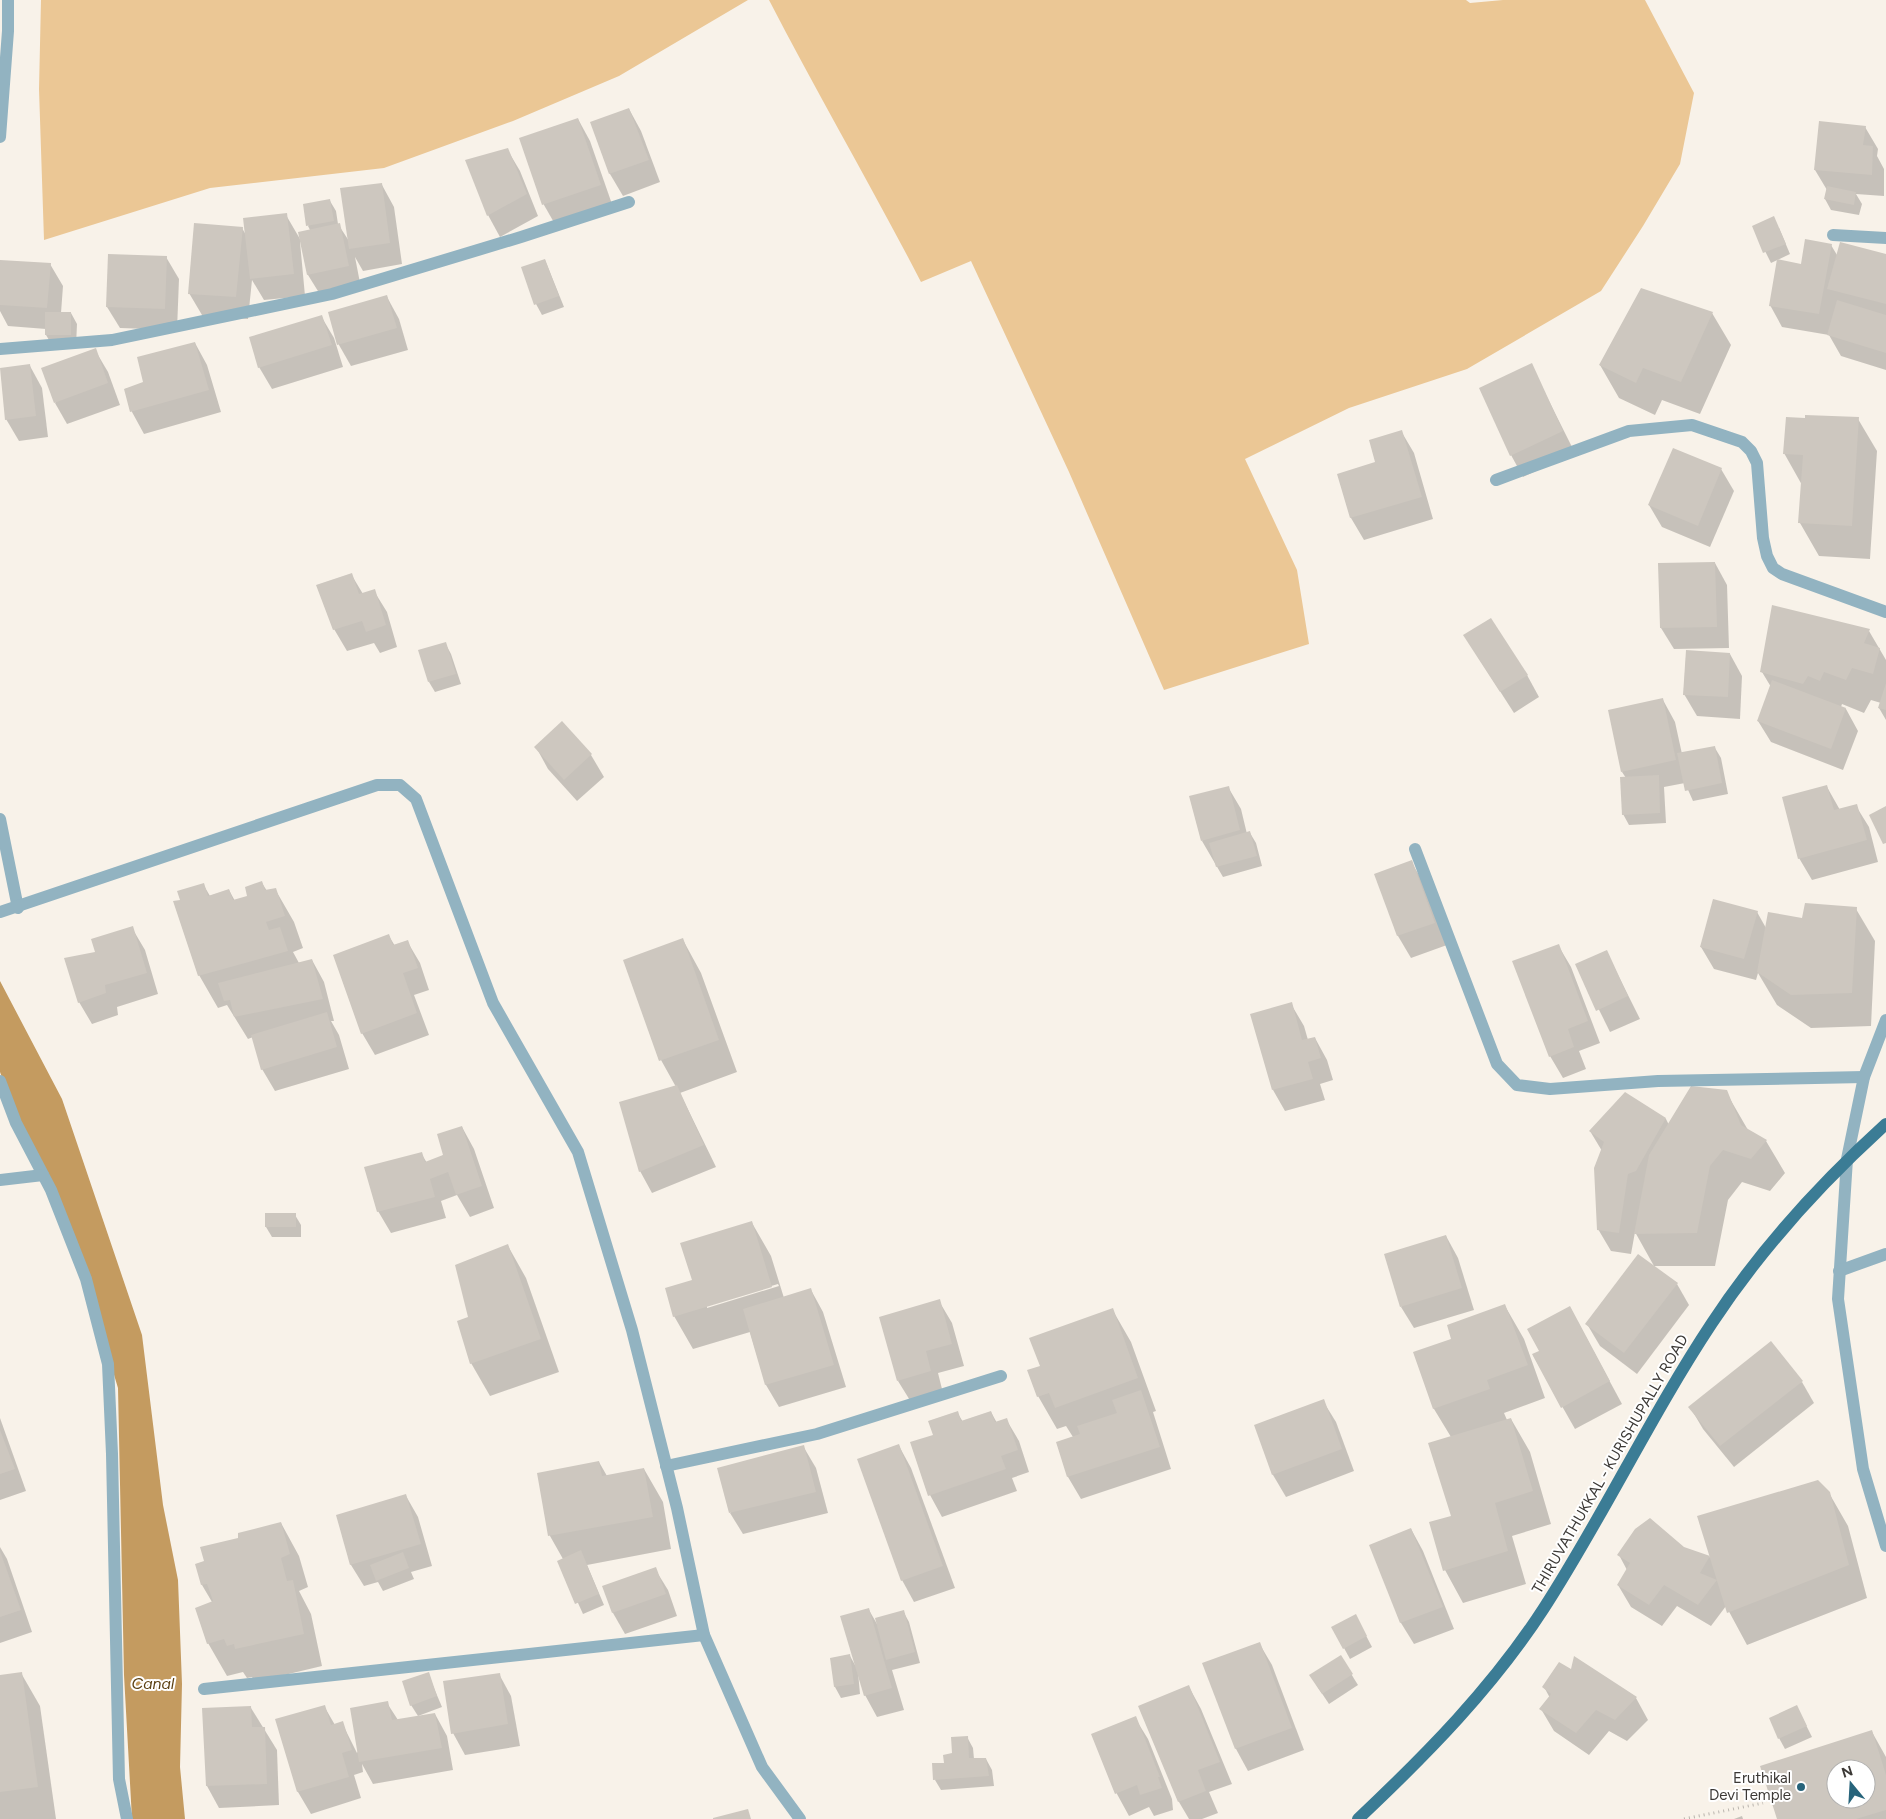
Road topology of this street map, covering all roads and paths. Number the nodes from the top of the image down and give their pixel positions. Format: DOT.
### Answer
graph roads {
  1 [pos="8,0"];
  2 [pos="0,137"];
  3 [pos="630,202"];
  4 [pos="1833,235"];
  5 [pos="1886,238"];
  6 [pos="0,349"];
  7 [pos="1496,480"];
  8 [pos="1886,612"];
  9 [pos="0,819"];
  10 [pos="1416,849"];
  11 [pos="18,908"];
  12 [pos="0,912"];
  13 [pos="1886,1020"];
  14 [pos="1864,1077"];
  15 [pos="0,1081"];
  16 [pos="1886,1124"];
  17 [pos="1847,1159"];
  18 [pos="43,1175"];
  19 [pos="0,1180"];
  20 [pos="1886,1254"];
  21 [pos="1839,1271"];
  22 [pos="1001,1376"];
  23 [pos="666,1466"];
  24 [pos="1886,1546"];
  25 [pos="704,1634"];
  26 [pos="204,1689"];
  27 [pos="1763,1803"];
  28 [pos="127,1819"];
  29 [pos="800,1819"];
  30 [pos="1358,1819"];
  31 [pos="1684,1819"];
  1 -- 2 [label="street"];
  3 -- 6 [label="street"];
  4 -- 5 [label="street"];
  7 -- 8 [label="street"];
  9 -- 11 [label="street"];
  10 -- 14 [label="street"];
  11 -- 12 [label="street"];
  11 -- 23 [label="street"];
  13 -- 14 [label="street"];
  14 -- 17 [label="street"];
  15 -- 18 [label="street"];
  16 -- 17 [label="main road, THIRUVATHUKKAL - KURISHUPALLY ROAD"];
  17 -- 21 [label="street"];
  17 -- 30 [label="main road, THIRUVATHUKKAL - KURISHUPALLY ROAD"];
  18 -- 19 [label="street"];
  18 -- 28 [label="street"];
  20 -- 21 [label="street"];
  21 -- 24 [label="street"];
  22 -- 23 [label="street"];
  23 -- 25 [label="street"];
  25 -- 26 [label="street"];
  25 -- 29 [label="street"];
  27 -- 31 [label="path"];
}
